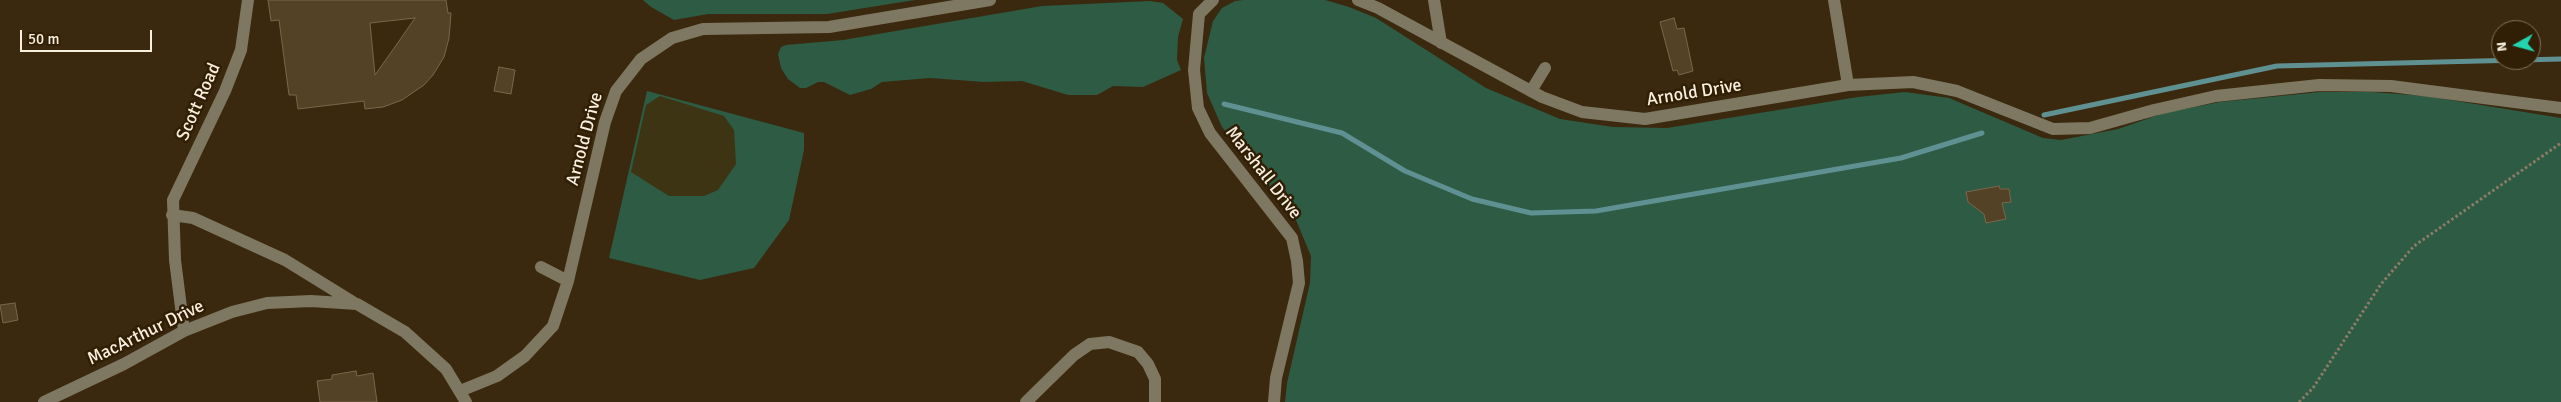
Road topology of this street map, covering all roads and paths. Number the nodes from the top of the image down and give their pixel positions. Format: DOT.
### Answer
graph roads {
  1 [pos="248,0"];
  2 [pos="990,0"];
  3 [pos="1213,0"];
  4 [pos="1358,0"];
  5 [pos="1434,0"];
  6 [pos="1834,0"];
  7 [pos="1441,43"];
  8 [pos="1545,68"];
  9 [pos="1848,85"];
  10 [pos="1531,91"];
  11 [pos="2561,108"];
  12 [pos="2561,143"];
  13 [pos="172,215"];
  14 [pos="541,267"];
  15 [pos="568,281"];
  16 [pos="357,304"];
  17 [pos="184,331"];
  18 [pos="463,397"];
  19 [pos="44,402"];
  20 [pos="1026,402"];
  21 [pos="1155,402"];
  22 [pos="1274,402"];
  23 [pos="2300,402"];
  1 -- 13 [label="street, Scott Road"];
  2 -- 15 [label="street, Arnold Drive"];
  3 -- 22 [label="street, Marshall Drive"];
  4 -- 7 [label="street, Arnold Drive"];
  5 -- 7 [label="street"];
  6 -- 9 [label="street"];
  7 -- 10 [label="street, Arnold Drive"];
  8 -- 10 [label="street"];
  9 -- 10 [label="street, Arnold Drive"];
  9 -- 11 [label="street, Arnold Drive"];
  12 -- 23 [label="path"];
  13 -- 16 [label="street"];
  13 -- 17 [label="street, Scott Road"];
  14 -- 15 [label="street"];
  15 -- 18 [label="street, Arnold Drive"];
  16 -- 17 [label="street, MacArthur Drive"];
  16 -- 18 [label="street, MacArthur Drive"];
  17 -- 19 [label="street, MacArthur Drive"];
  20 -- 21 [label="street"];
}
